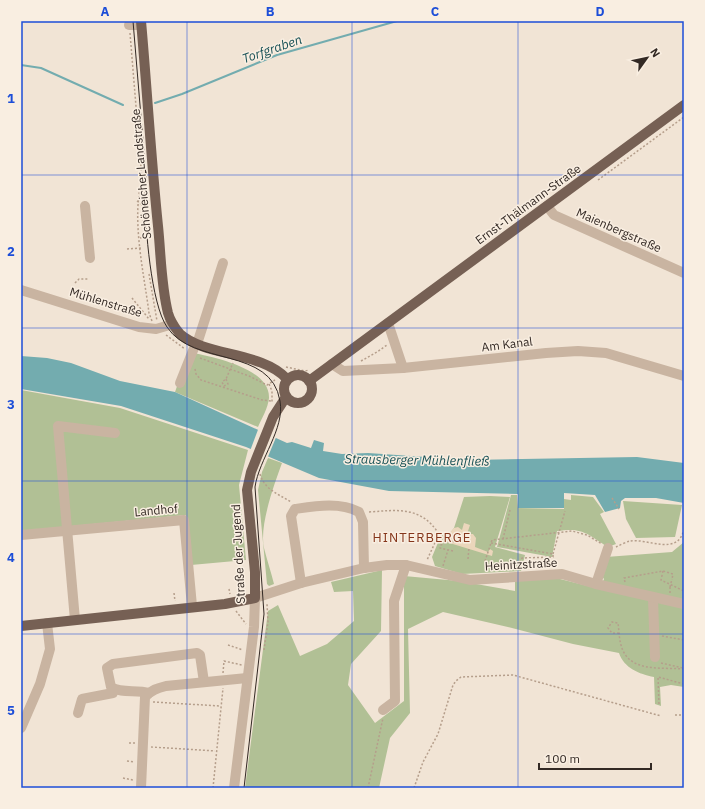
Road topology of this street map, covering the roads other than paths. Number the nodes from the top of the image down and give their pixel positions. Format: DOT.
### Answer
graph roads {
  1 [pos="141,23"];
  2 [pos="129,25"];
  3 [pos="684,105"];
  4 [pos="85,206"];
  5 [pos="547,206"];
  6 [pos="90,258"];
  7 [pos="223,263"];
  8 [pos="684,273"];
  9 [pos="21,290"];
  10 [pos="388,323"];
  11 [pos="173,324"];
  12 [pos="196,343"];
  13 [pos="332,364"];
  14 [pos="402,368"];
  15 [pos="684,376"];
  16 [pos="287,379"];
  17 [pos="309,381"];
  18 [pos="180,383"];
  19 [pos="286,397"];
  20 [pos="115,433"];
  21 [pos="68,531"];
  22 [pos="21,535"];
  23 [pos="608,548"];
  24 [pos="406,565"];
  25 [pos="364,568"];
  26 [pos="301,583"];
  27 [pos="596,584"];
  28 [pos="255,598"];
  29 [pos="653,598"];
  30 [pos="684,604"];
  31 [pos="192,606"];
  32 [pos="75,620"];
  33 [pos="48,623"];
  34 [pos="21,626"];
  35 [pos="655,657"];
  36 [pos="247,678"];
  37 [pos="204,682"];
  38 [pos="114,689"];
  39 [pos="147,697"];
  40 [pos="383,710"];
  41 [pos="78,713"];
  42 [pos="21,728"];
  43 [pos="138,784"];
  44 [pos="234,788"];
  1 -- 2 [label="street"];
  1 -- 11 [label="main road, Schöneicher Landstraße"];
  3 -- 5 [label="main road, Ernst-Thälmann-Straße"];
  4 -- 6 [label="street"];
  5 -- 8 [label="street, Maienbergstraße"];
  5 -- 10 [label="main road, Ernst-Thälmann-Straße"];
  7 -- 12 [label="street"];
  9 -- 11 [label="street, Mühlenstraße"];
  10 -- 13 [label="main road, Ernst-Thälmann-Straße"];
  10 -- 14 [label="street"];
  11 -- 12 [label="main road"];
  12 -- 16 [label="main road"];
  12 -- 18 [label="street"];
  13 -- 14 [label="street, Am Kanal"];
  13 -- 17 [label="main road, Ernst-Thälmann-Straße"];
  14 -- 15 [label="street, Am Kanal"];
  16 -- 17 [label="main road"];
  16 -- 19 [label="main road"];
  17 -- 19 [label="main road"];
  19 -- 28 [label="main road, Straße der Jugend"];
  20 -- 21 [label="street"];
  21 -- 22 [label="street, Landhof"];
  21 -- 31 [label="street, Landhof"];
  21 -- 32 [label="street"];
  23 -- 27 [label="street"];
  24 -- 25 [label="street, Heinitzstraße"];
  24 -- 27 [label="street, Heinitzstraße"];
  24 -- 40 [label="street"];
  25 -- 26 [label="street, Heinitzstraße"];
  25 -- 26 [label="street"];
  26 -- 28 [label="street, Heinitzstraße"];
  27 -- 29 [label="street, Heinitzstraße"];
  28 -- 31 [label="main road"];
  28 -- 36 [label="street, Straße der Jugend"];
  29 -- 30 [label="street, Heinitzstraße"];
  29 -- 35 [label="street"];
  31 -- 32 [label="main road"];
  32 -- 33 [label="main road"];
  33 -- 34 [label="main road"];
  33 -- 42 [label="street"];
  36 -- 37 [label="street"];
  36 -- 44 [label="street, Straße der Jugend"];
  37 -- 38 [label="street"];
  37 -- 39 [label="street"];
  38 -- 39 [label="street"];
  38 -- 41 [label="street"];
  39 -- 43 [label="street"];
}
